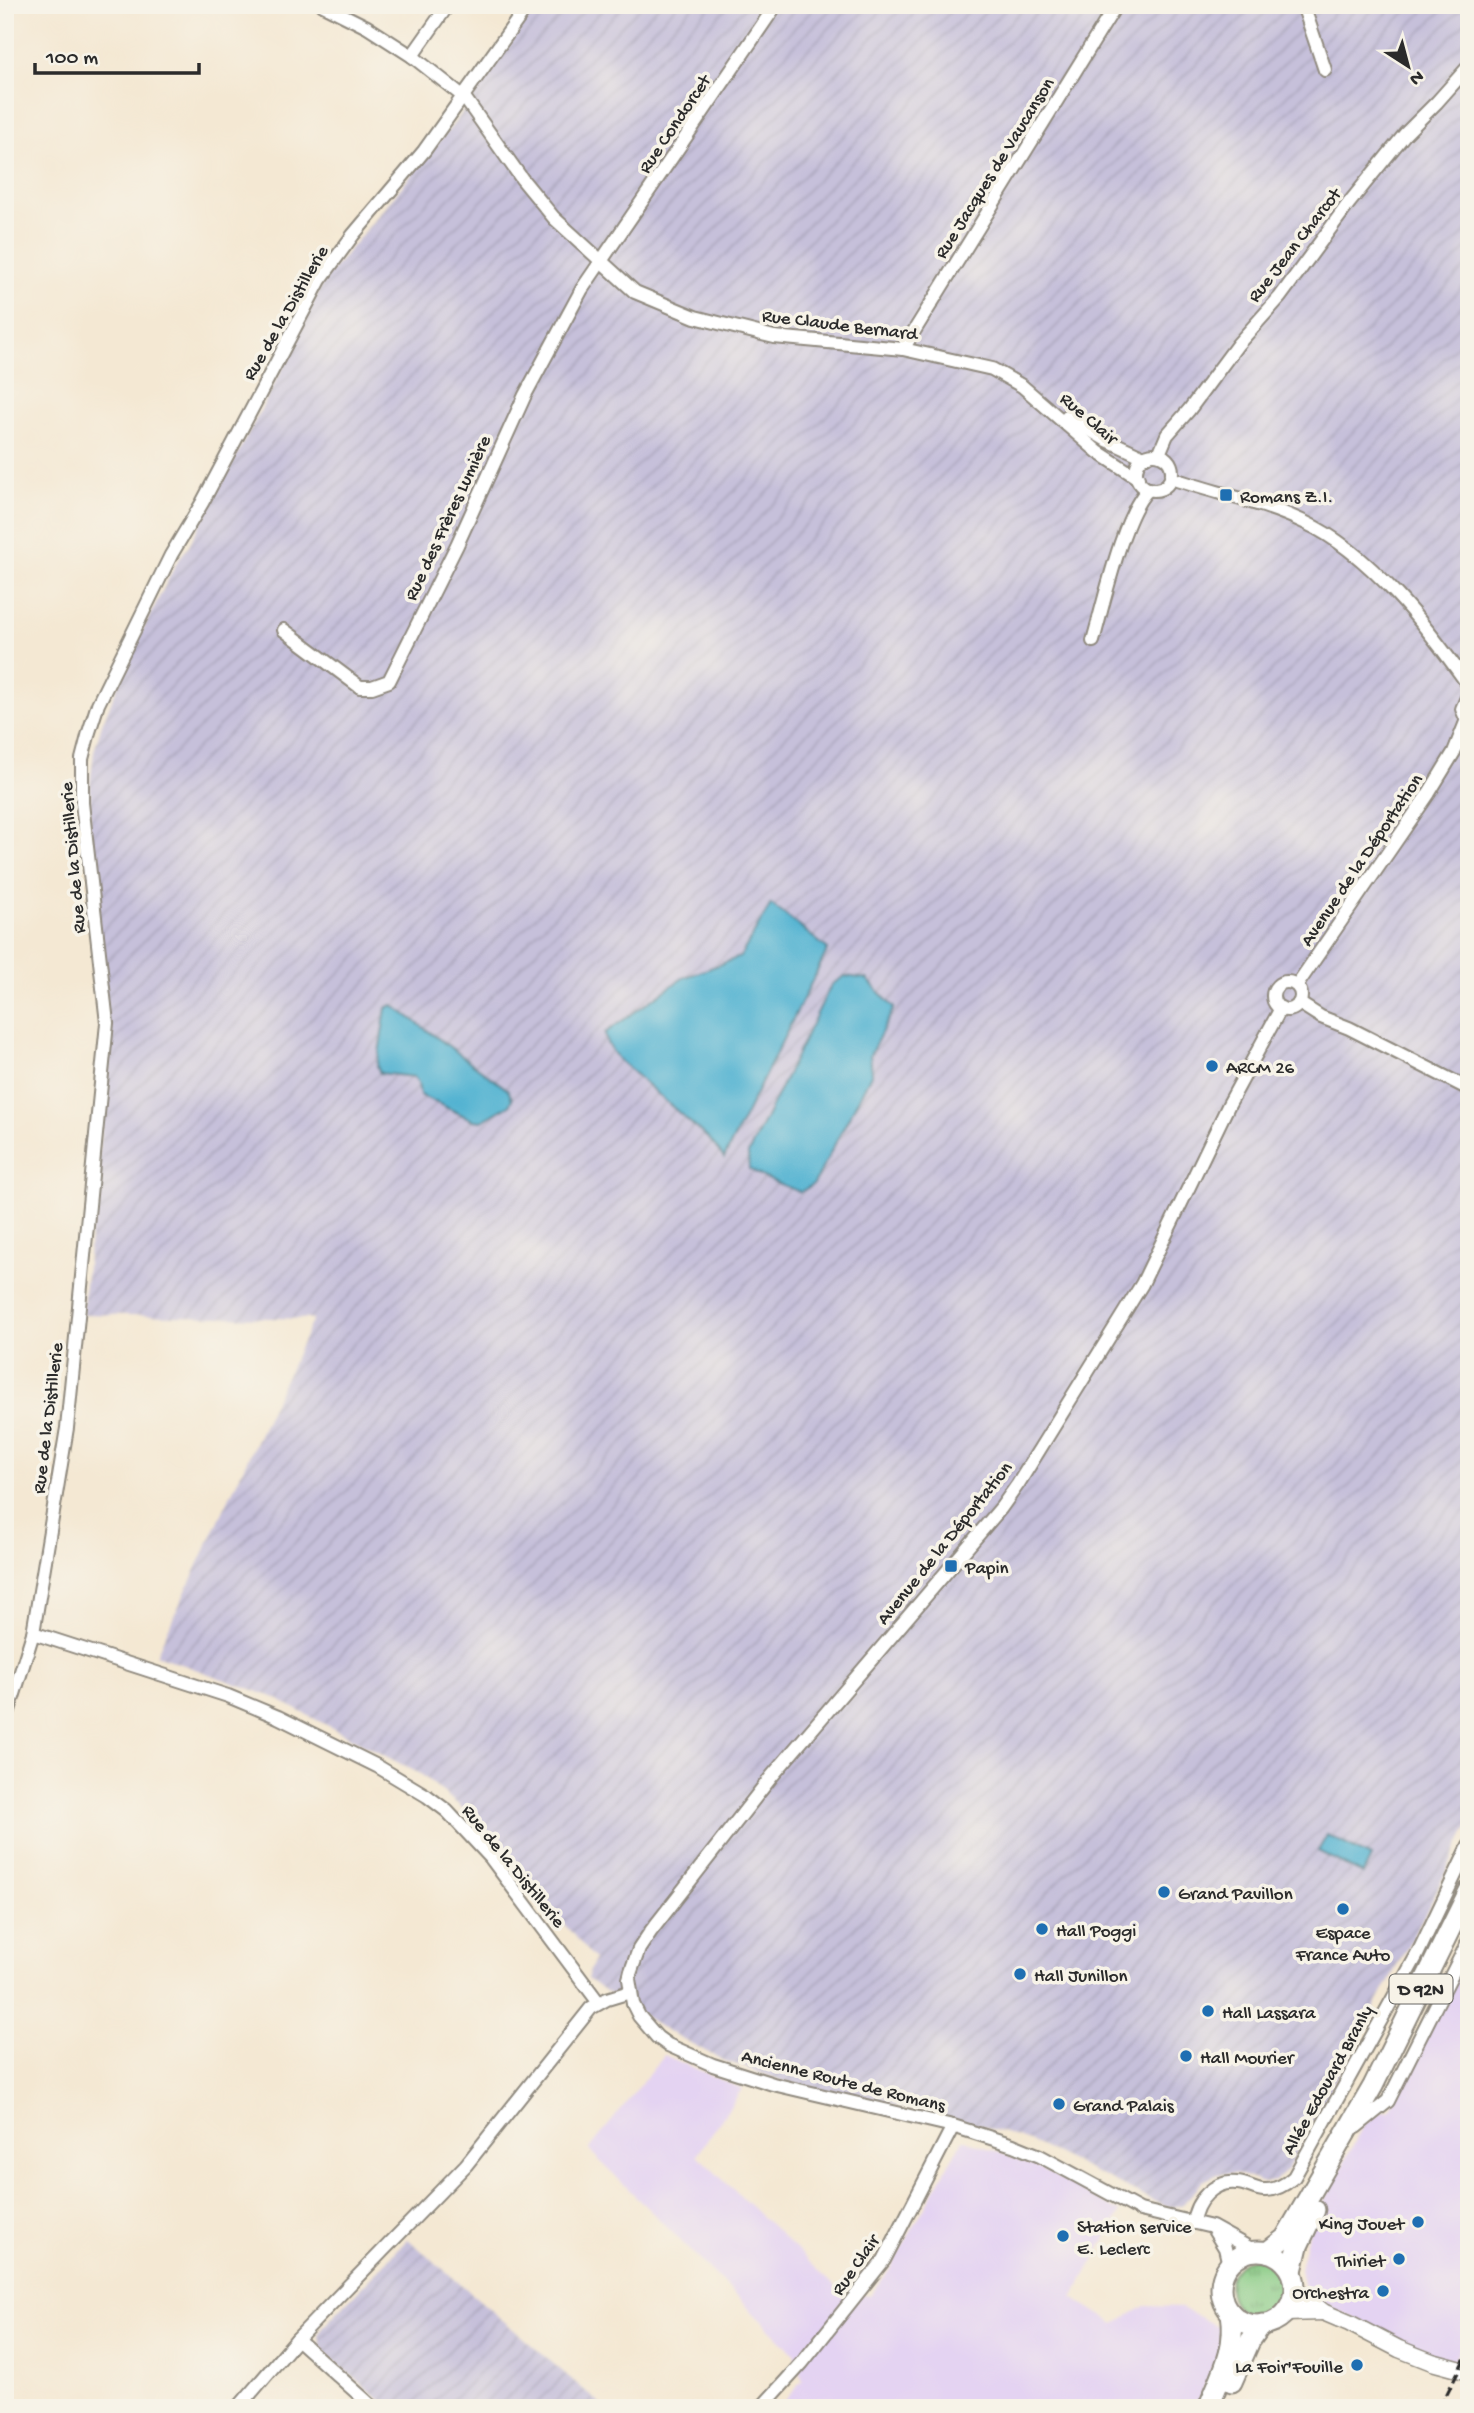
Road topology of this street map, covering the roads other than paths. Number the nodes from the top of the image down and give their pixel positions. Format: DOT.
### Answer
graph roads {
  1 [pos="323,5"];
  2 [pos="448,5"];
  3 [pos="528,5"];
  4 [pos="776,5"];
  5 [pos="1116,5"];
  6 [pos="1303,5"];
  7 [pos="412,56"];
  8 [pos="1469,66"];
  9 [pos="1325,70"];
  10 [pos="464,97"];
  11 [pos="601,262"];
  12 [pos="903,349"];
  13 [pos="1043,402"];
  14 [pos="1159,454"];
  15 [pos="1143,457"];
  16 [pos="1138,478"];
  17 [pos="1171,478"];
  18 [pos="1149,489"];
  19 [pos="284,630"];
  20 [pos="1093,641"];
  21 [pos="1469,686"];
  22 [pos="1469,694"];
  23 [pos="1467,724"];
  24 [pos="1469,741"];
  25 [pos="1454,752"];
  26 [pos="1297,985"];
  27 [pos="1299,1003"];
  28 [pos="1280,1008"];
  29 [pos="1469,1089"];
  30 [pos="33,1633"];
  31 [pos="5,1723"];
  32 [pos="1469,1846"];
  33 [pos="1469,1891"];
  34 [pos="1469,1940"];
  35 [pos="630,1992"];
  36 [pos="599,2003"];
  37 [pos="1373,2086"];
  38 [pos="953,2126"];
  39 [pos="1356,2127"];
  40 [pos="1193,2223"];
  41 [pos="1212,2227"];
  42 [pos="1261,2251"];
  43 [pos="1228,2265"];
  44 [pos="1293,2280"];
  45 [pos="1323,2312"];
  46 [pos="1231,2313"];
  47 [pos="1285,2313"];
  48 [pos="1262,2325"];
  49 [pos="298,2339"];
  50 [pos="1464,2371"];
  51 [pos="237,2408"];
  52 [pos="374,2408"];
  53 [pos="761,2408"];
  54 [pos="1208,2408"];
  55 [pos="1219,2408"];
  1 -- 7 [label="street, Rue Claude Bernard"];
  2 -- 7 [label="street"];
  3 -- 10 [label="street, Rue de la Distillerie"];
  4 -- 11 [label="street, Rue Condorcet"];
  5 -- 12 [label="street, Rue Jacques de Vaucanson"];
  6 -- 9 [label="street"];
  7 -- 10 [label="street, Rue Claude Bernard"];
  8 -- 14 [label="street, Rue Jean Charcot"];
  10 -- 11 [label="street, Rue Claude Bernard"];
  10 -- 30 [label="street, Rue de la Distillerie"];
  11 -- 12 [label="street, Rue Claude Bernard"];
  11 -- 19 [label="street, Rue des Frères Lumière"];
  12 -- 13 [label="street, Rue Claude Bernard"];
  13 -- 15 [label="street, Rue Clair"];
  13 -- 16 [label="street, Rue Clair"];
  14 -- 15 [label="street"];
  14 -- 17 [label="street"];
  15 -- 16 [label="street"];
  16 -- 18 [label="street"];
  17 -- 18 [label="street"];
  17 -- 21 [label="street"];
  18 -- 20 [label="street"];
  22 -- 23 [label="street"];
  23 -- 25 [label="street"];
  24 -- 25 [label="street"];
  25 -- 26 [label="street, Avenue de la Déportation"];
  26 -- 27 [label="street"];
  26 -- 28 [label="street"];
  27 -- 28 [label="street"];
  27 -- 29 [label="street"];
  28 -- 35 [label="street, Avenue de la Déportation"];
  30 -- 31 [label="street, Rue de la Distillerie"];
  30 -- 36 [label="street, Rue de la Distillerie"];
  32 -- 40 [label="street, Allée Edouard Branly"];
  33 -- 37 [label="main road, D 92N"];
  34 -- 39 [label="street"];
  35 -- 36 [label="street"];
  35 -- 38 [label="street, Ancienne Route de Romans"];
  36 -- 49 [label="street"];
  37 -- 39 [label="main road, D 92N"];
  37 -- 42 [label="main road, D 92N"];
  38 -- 40 [label="street, Ancienne Route de Romans"];
  38 -- 53 [label="street, Rue Clair"];
  39 -- 44 [label="main road, D 92N"];
  40 -- 41 [label="street, Ancienne Route de Romans"];
  41 -- 42 [label="street, Ancienne Route de Romans"];
  41 -- 43 [label="street"];
  42 -- 43 [label="main road"];
  42 -- 44 [label="main road"];
  43 -- 46 [label="main road"];
  44 -- 45 [label="street"];
  44 -- 47 [label="main road"];
  45 -- 47 [label="street"];
  45 -- 50 [label="street"];
  46 -- 48 [label="main road"];
  46 -- 54 [label="main road"];
  47 -- 48 [label="main road"];
  48 -- 55 [label="main road"];
  49 -- 51 [label="street"];
  49 -- 52 [label="street"];
}
